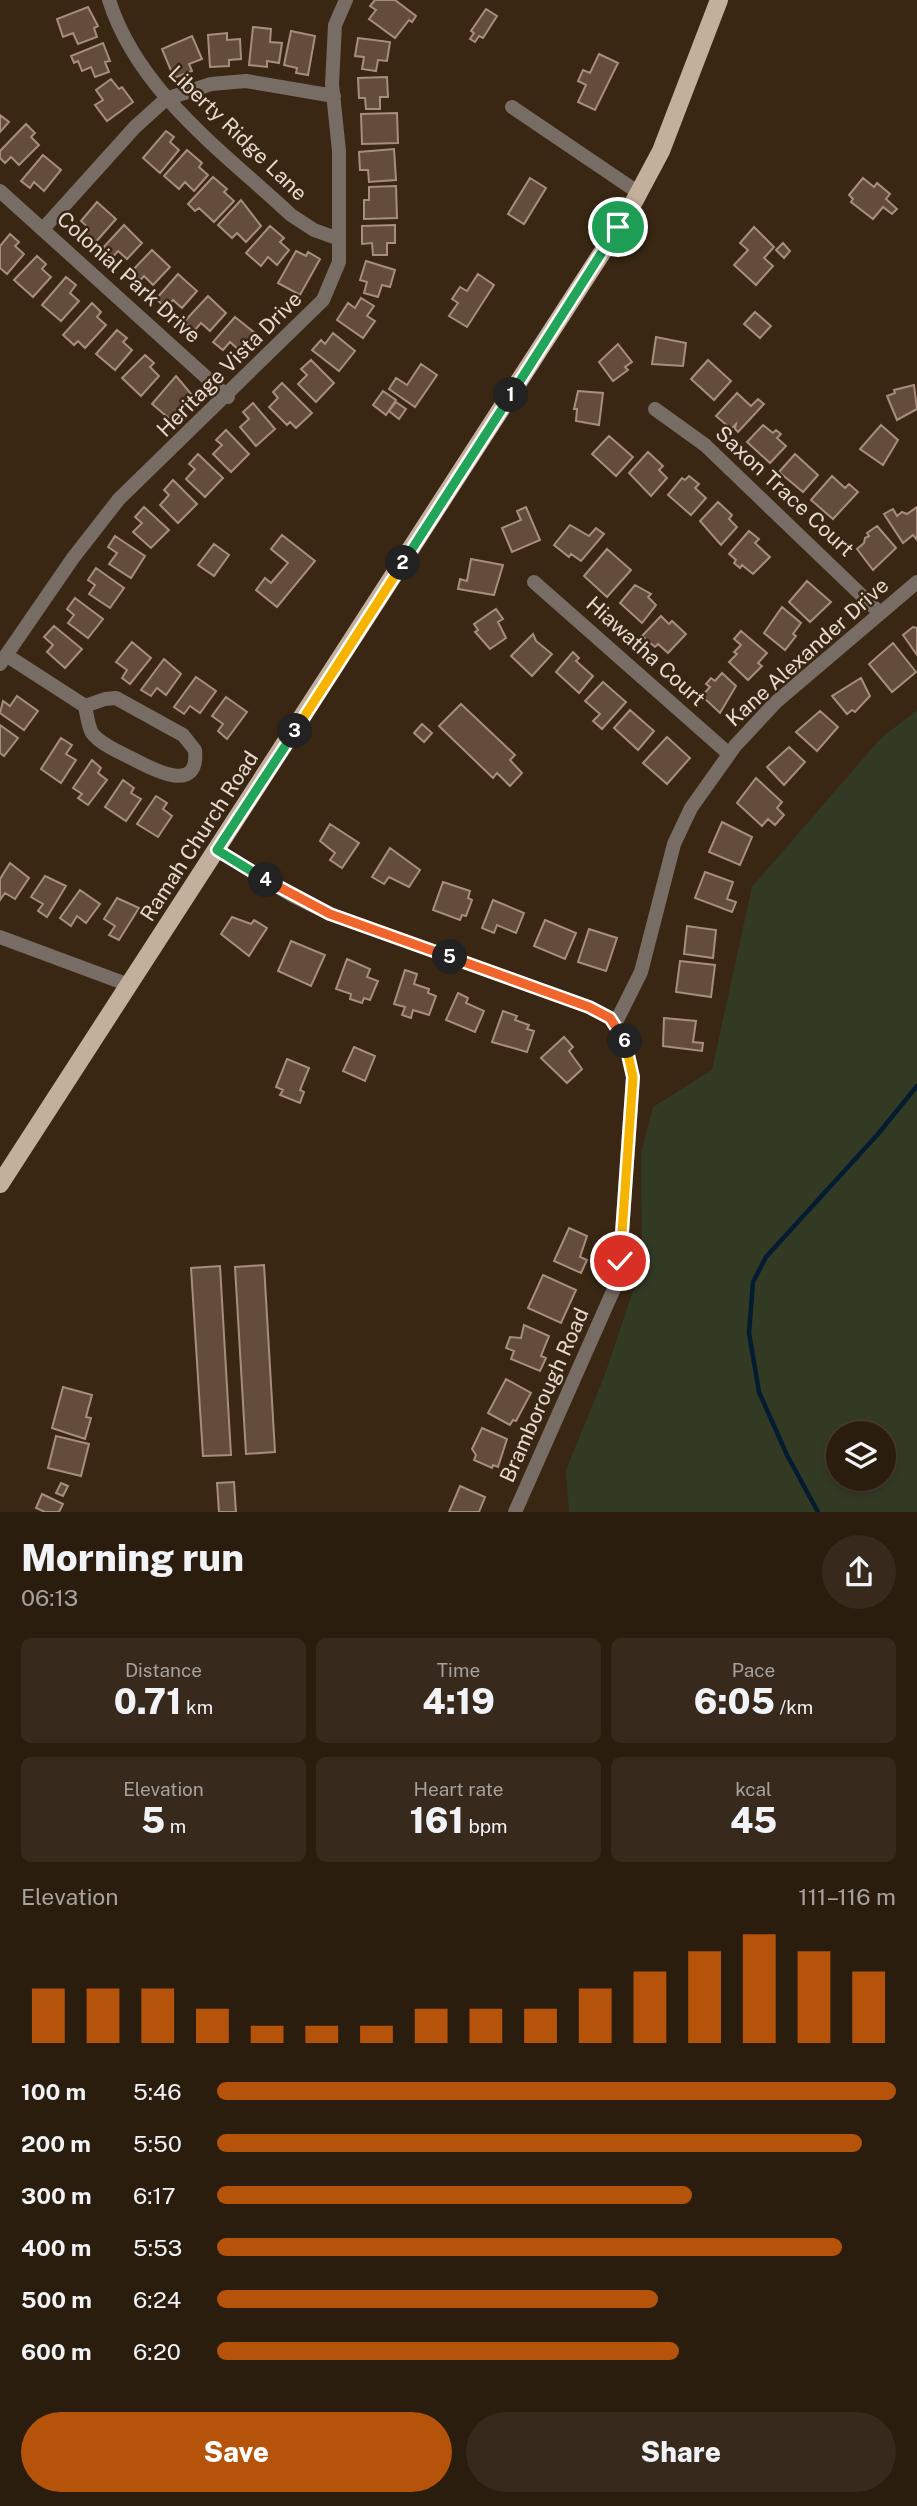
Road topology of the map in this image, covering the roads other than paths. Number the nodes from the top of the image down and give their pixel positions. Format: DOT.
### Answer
graph roads {
  1 [pos="109,0"];
  2 [pos="346,0"];
  3 [pos="719,0"];
  4 [pos="334,96"];
  5 [pos="166,99"];
  6 [pos="512,107"];
  7 [pos="0,191"];
  8 [pos="639,193"];
  9 [pos="43,229"];
  10 [pos="339,239"];
  11 [pos="228,397"];
  12 [pos="655,409"];
  13 [pos="534,582"];
  14 [pos="917,582"];
  15 [pos="879,612"];
  16 [pos="3,660"];
  17 [pos="85,706"];
  18 [pos="729,754"];
  19 [pos="217,850"];
  20 [pos="0,937"];
  21 [pos="130,985"];
  22 [pos="615,1024"];
  23 [pos="0,1184"];
  24 [pos="515,1512"];
  1 -- 5 [label="street, Liberty Ridge Lane"];
  2 -- 4 [label="street, Heritage Vista Drive"];
  3 -- 8 [label="main road, Ramah Church Road"];
  4 -- 5 [label="street"];
  4 -- 10 [label="street, Heritage Vista Drive"];
  5 -- 9 [label="street"];
  5 -- 10 [label="street, Liberty Ridge Lane"];
  6 -- 8 [label="street"];
  7 -- 9 [label="street, Colonial Park Drive"];
  8 -- 19 [label="main road, Ramah Church Road"];
  9 -- 11 [label="street, Colonial Park Drive"];
  10 -- 11 [label="street, Heritage Vista Drive"];
  11 -- 16 [label="street, Heritage Vista Drive"];
  12 -- 15 [label="street, Saxon Trace Court"];
  13 -- 18 [label="street, Hiawatha Court"];
  14 -- 15 [label="street, Kane Alexander Drive"];
  15 -- 18 [label="street, Kane Alexander Drive"];
  16 -- 17 [label="street"];
  17 -- 17 [label="street"];
  18 -- 22 [label="street, Kane Alexander Drive"];
  19 -- 21 [label="main road, Ramah Church Road"];
  19 -- 22 [label="street"];
  20 -- 21 [label="street"];
  21 -- 23 [label="main road, Ramah Church Road"];
  22 -- 24 [label="street, Bramborough Road"];
}
